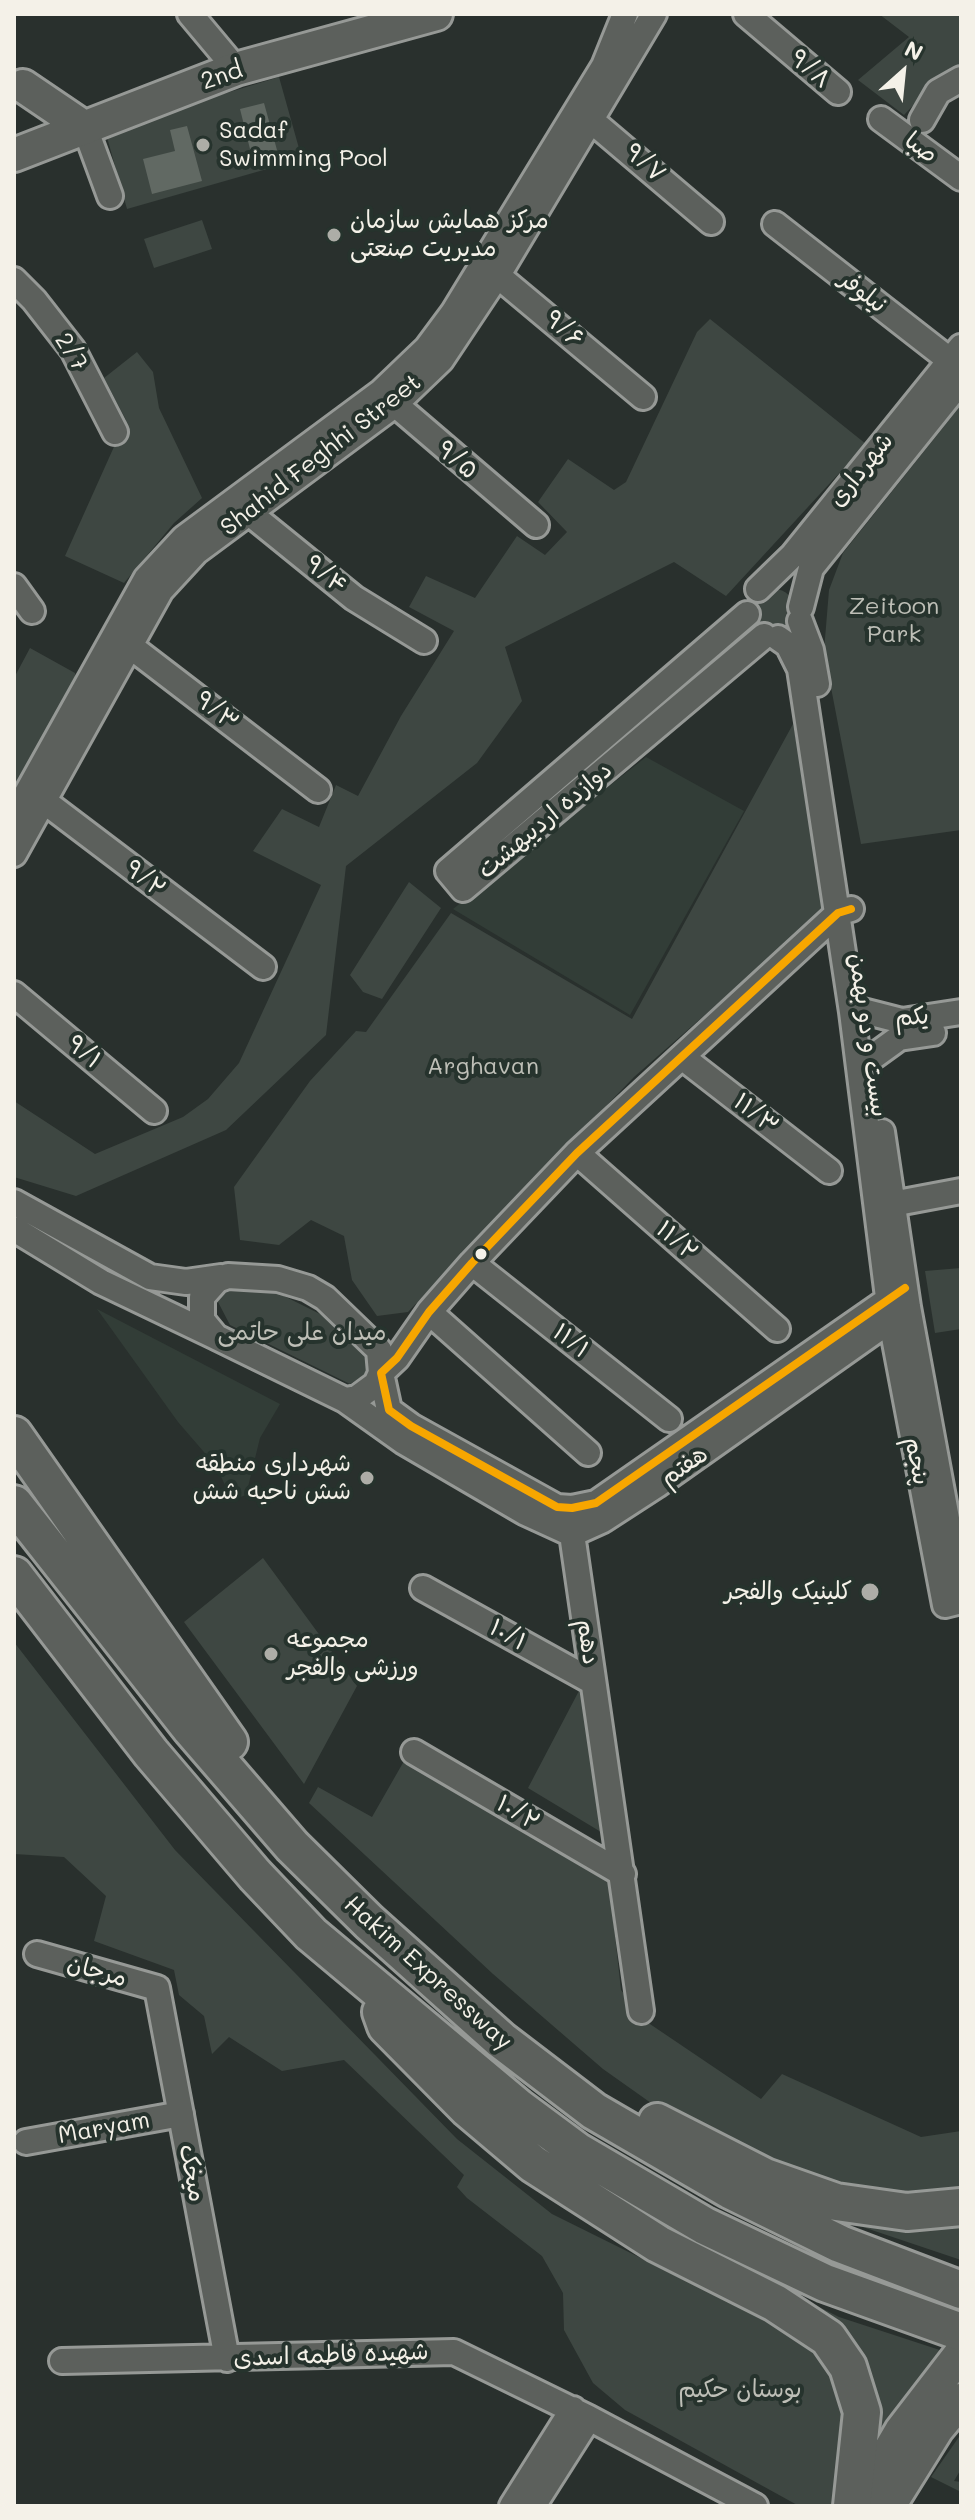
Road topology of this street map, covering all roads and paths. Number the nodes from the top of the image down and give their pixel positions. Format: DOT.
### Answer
graph roads {
  1 [pos="190,14"];
  2 [pos="379,14"];
  3 [pos="436,14"];
  4 [pos="625,14"];
  5 [pos="654,14"];
  6 [pos="746,14"];
  7 [pos="351,38"];
  8 [pos="236,69"];
  9 [pos="961,79"];
  10 [pos="17,91"];
  11 [pos="838,92"];
  12 [pos="584,112"];
  13 [pos="881,119"];
  14 [pos="922,120"];
  15 [pos="85,128"];
  16 [pos="14,155"];
  17 [pos="961,178"];
  18 [pos="110,196"];
  19 [pos="711,222"];
  20 [pos="775,224"];
  21 [pos="491,269"];
  22 [pos="14,280"];
  23 [pos="958,364"];
  24 [pos="643,397"];
  25 [pos="387,399"];
  26 [pos="115,432"];
  27 [pos="242,504"];
  28 [pos="536,525"];
  29 [pos="14,586"];
  30 [pos="758,589"];
  31 [pos="32,611"];
  32 [pos="747,614"];
  33 [pos="800,614"];
  34 [pos="771,637"];
  35 [pos="122,639"];
  36 [pos="424,641"];
  37 [pos="318,790"];
  38 [pos="37,794"];
  39 [pos="14,816"];
  40 [pos="14,854"];
  41 [pos="844,911"];
  42 [pos="263,967"];
  43 [pos="14,994"];
  44 [pos="863,1011"];
  45 [pos="961,1012"];
  46 [pos="961,1029"];
  47 [pos="682,1057"];
  48 [pos="870,1059"];
  49 [pos="154,1111"];
  50 [pos="577,1153"];
  51 [pos="829,1171"];
  52 [pos="961,1191"];
  53 [pos="14,1202"];
  54 [pos="892,1204"];
  55 [pos="14,1229"];
  56 [pos="472,1263"];
  57 [pos="228,1276"];
  58 [pos="898,1304"];
  59 [pos="424,1319"];
  60 [pos="354,1324"];
  61 [pos="777,1329"];
  62 [pos="216,1337"];
  63 [pos="381,1373"];
  64 [pos="345,1400"];
  65 [pos="669,1419"];
  66 [pos="14,1435"];
  67 [pos="588,1453"];
  68 [pos="14,1504"];
  69 [pos="572,1508"];
  70 [pos="572,1534"];
  71 [pos="14,1575"];
  72 [pos="423,1588"];
  73 [pos="961,1598"];
  74 [pos="593,1682"];
  75 [pos="414,1752"];
  76 [pos="292,1846"];
  77 [pos="623,1874"];
  78 [pos="37,1954"];
  79 [pos="418,1966"];
  80 [pos="368,1981"];
  81 [pos="157,1988"];
  82 [pos="641,2011"];
  83 [pos="181,2114"];
  84 [pos="26,2142"];
  85 [pos="961,2207"];
  86 [pos="961,2290"];
  87 [pos="954,2337"];
  88 [pos="227,2359"];
  89 [pos="62,2361"];
  90 [pos="961,2400"];
  91 [pos="581,2414"];
  92 [pos="512,2506"];
  93 [pos="533,2506"];
  94 [pos="755,2506"];
  95 [pos="854,2506"];
  96 [pos="889,2506"];
  1 -- 8 [label="street"];
  2 -- 7 [label="street"];
  3 -- 7 [label="main road, 2nd"];
  4 -- 12 [label="street, Shahid Feghhi Street"];
  5 -- 12 [label="street, Shahid Feghhi Street"];
  6 -- 11 [label="street, ۹/۸"];
  7 -- 8 [label="main road, 2nd"];
  8 -- 15 [label="main road, 2nd"];
  9 -- 14 [label="street"];
  10 -- 15 [label="main road"];
  12 -- 19 [label="street, ۹/۷"];
  12 -- 21 [label="street, Shahid Feghhi Street"];
  13 -- 17 [label="street, صبا"];
  15 -- 16 [label="main road, 2nd"];
  15 -- 18 [label="street"];
  20 -- 23 [label="street, نیلوفر"];
  21 -- 24 [label="street, ۹/۶"];
  21 -- 25 [label="street, Shahid Feghhi Street"];
  22 -- 26 [label="street, 2/7"];
  23 -- 30 [label="street, شهرداری"];
  23 -- 33 [label="street, شهرداری"];
  25 -- 27 [label="street, Shahid Feghhi Street"];
  25 -- 28 [label="street, ۹/۵"];
  27 -- 35 [label="street, Shahid Feghhi Street"];
  27 -- 36 [label="street, ۹/۴"];
  29 -- 31 [label="street"];
  30 -- 32 [label="street"];
  30 -- 33 [label="street"];
  32 -- 34 [label="street"];
  32 -- 34 [label="street, دوازده اردیبهشت"];
  33 -- 34 [label="street"];
  33 -- 41 [label="street, بیست و دو بهمن"];
  34 -- 41 [label="street, بیست و دو بهمن"];
  35 -- 37 [label="street, ۹/۳"];
  35 -- 38 [label="street, Shahid Feghhi Street"];
  38 -- 39 [label="street, Shahid Feghhi Street"];
  38 -- 40 [label="street, Shahid Feghhi Street"];
  38 -- 42 [label="street, ۹/۲"];
  41 -- 44 [label="street, بیست و دو بهمن"];
  41 -- 47 [label="street"];
  41 -- 58 [label="street, بیست و دو بهمن"];
  43 -- 49 [label="street, ۹/۱"];
  44 -- 45 [label="street, یکم"];
  44 -- 48 [label="street, بیست و دو بهمن"];
  46 -- 48 [label="street, یکم"];
  47 -- 50 [label="street"];
  47 -- 51 [label="street, ۱۱/۳"];
  48 -- 54 [label="street, بیست و دو بهمن"];
  50 -- 56 [label="street"];
  50 -- 61 [label="street, ۱۱/۲"];
  52 -- 54 [label="street"];
  53 -- 57 [label="street"];
  54 -- 58 [label="street, بیست و دو بهمن"];
  55 -- 62 [label="street"];
  56 -- 59 [label="street"];
  56 -- 65 [label="street, ۱۱/۱"];
  57 -- 60 [label="street"];
  57 -- 62 [label="street"];
  58 -- 69 [label="street, هفتم"];
  58 -- 70 [label="street, هفتم"];
  58 -- 73 [label="street, پنجم"];
  59 -- 60 [label="street"];
  59 -- 63 [label="street"];
  59 -- 67 [label="street"];
  60 -- 63 [label="street"];
  62 -- 64 [label="street"];
  63 -- 64 [label="street"];
  63 -- 69 [label="street"];
  64 -- 70 [label="street"];
  66 -- 76 [label="highway"];
  68 -- 76 [label="highway, Hakim Expressway"];
  69 -- 70 [label="street, دهم"];
  70 -- 74 [label="street, دهم"];
  71 -- 80 [label="highway, Hakim Expressway"];
  72 -- 74 [label="street, ۱۰/۱"];
  74 -- 77 [label="street, دهم"];
  75 -- 77 [label="street, ۱۰/۲"];
  76 -- 79 [label="highway, Hakim Expressway"];
  77 -- 82 [label="street, دهم"];
  78 -- 81 [label="street, مرجان"];
  79 -- 85 [label="highway"];
  79 -- 86 [label="highway, Hakim Expressway"];
  80 -- 87 [label="highway, Hakim Expressway"];
  80 -- 95 [label="highway"];
  81 -- 83 [label="street, میخک"];
  83 -- 84 [label="street, Maryam"];
  83 -- 88 [label="street, میخک"];
  87 -- 95 [label="main road"];
  88 -- 89 [label="street, شهیده فاطمه اسدی"];
  88 -- 91 [label="street, شهیده فاطمه اسدی"];
  90 -- 96 [label="main road"];
  91 -- 92 [label="street"];
  91 -- 93 [label="street"];
  91 -- 94 [label="street, شهیده فاطمه اسدی"];
}
